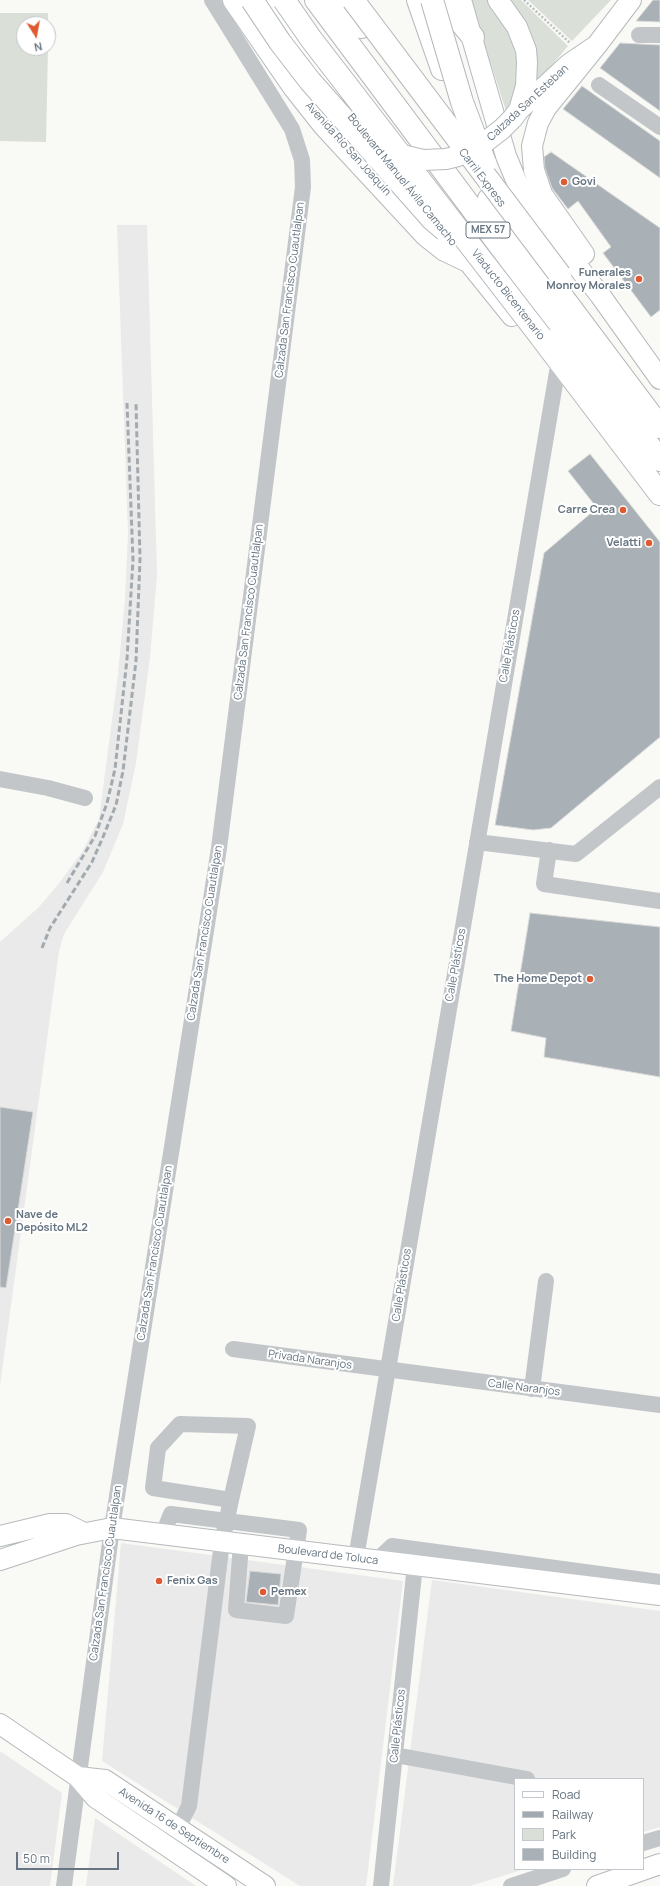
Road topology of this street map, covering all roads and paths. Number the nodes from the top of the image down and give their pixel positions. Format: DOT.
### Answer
graph roads {
  1 [pos="212,0"];
  2 [pos="234,0"];
  3 [pos="252,0"];
  4 [pos="267,0"];
  5 [pos="284,0"];
  6 [pos="316,0"];
  7 [pos="340,0"];
  8 [pos="348,0"];
  9 [pos="353,0"];
  10 [pos="418,0"];
  11 [pos="432,0"];
  12 [pos="442,0"];
  13 [pos="461,0"];
  14 [pos="498,0"];
  15 [pos="524,0"];
  16 [pos="632,0"];
  17 [pos="639,35"];
  18 [pos="660,35"];
  19 [pos="473,37"];
  20 [pos="571,44"];
  21 [pos="597,45"];
  22 [pos="599,85"];
  23 [pos="515,114"];
  24 [pos="660,127"];
  25 [pos="364,132"];
  26 [pos="492,194"];
  27 [pos="531,207"];
  28 [pos="464,238"];
  29 [pos="466,260"];
  30 [pos="537,263"];
  31 [pos="600,295"];
  32 [pos="557,372"];
  33 [pos="660,379"];
  34 [pos="660,406"];
  35 [pos="660,414"];
  36 [pos="660,427"];
  37 [pos="660,460"];
  38 [pos="660,494"];
  39 [pos="660,507"];
  40 [pos="0,779"];
  41 [pos="660,787"];
  42 [pos="85,798"];
  43 [pos="477,842"];
  44 [pos="549,850"];
  45 [pos="660,901"];
  46 [pos="546,1281"];
  47 [pos="233,1350"];
  48 [pos="388,1370"];
  49 [pos="532,1389"];
  50 [pos="660,1405"];
  51 [pos="231,1500"];
  52 [pos="226,1520"];
  53 [pos="112,1528"];
  54 [pos="84,1533"];
  55 [pos="163,1534"];
  56 [pos="0,1536"];
  57 [pos="232,1543"];
  58 [pos="297,1551"];
  59 [pos="356,1558"];
  60 [pos="0,1560"];
  61 [pos="376,1560"];
  62 [pos="415,1565"];
  63 [pos="484,1566"];
  64 [pos="604,1581"];
  65 [pos="660,1582"];
  66 [pos="660,1595"];
  67 [pos="0,1724"];
  68 [pos="395,1755"];
  69 [pos="78,1777"];
  70 [pos="522,1778"];
  71 [pos="178,1828"];
  72 [pos="660,1838"];
  73 [pos="644,1843"];
  74 [pos="660,1864"];
  75 [pos="560,1870"];
  76 [pos="643,1870"];
  77 [pos="644,1870"];
  78 [pos="64,1886"];
  79 [pos="226,1886"];
  80 [pos="265,1886"];
  81 [pos="381,1886"];
  82 [pos="511,1886"];
  83 [pos="597,1886"];
  1 -- 53 [label="street, Calzada San Francisco Cuautlalpan"];
  2 -- 29 [label="highway, Avenida Río San Joaquín"];
  3 -- 28 [label="highway, bridge"];
  4 -- 25 [label="main road, Boulevard Manuel Ávila Camacho"];
  5 -- 28 [label="highway, Viaducto Bicentenario, bridge"];
  6 -- 37 [label="highway, MEX 57"];
  7 -- 26 [label="highway, MEX 57"];
  8 -- 35 [label="highway, Carril Express"];
  9 -- 26 [label="highway, bridge"];
  10 -- 26 [label="highway"];
  11 -- 26 [label="highway, bridge"];
  12 -- 19 [label="highway"];
  13 -- 19 [label="main road"];
  14 -- 23 [label="main road"];
  15 -- 20 [label="path"];
  16 -- 21 [label="main road, Calzada San Esteban"];
  17 -- 18 [label="street"];
  19 -- 27 [label="main road"];
  21 -- 23 [label="main road, Calzada San Esteban"];
  21 -- 31 [label="main road"];
  22 -- 24 [label="street"];
  23 -- 25 [label="main road, Calzada San Esteban, bridge"];
  25 -- 29 [label="main road, Boulevard Manuel Ávila Camacho"];
  26 -- 30 [label="highway, MEX 57"];
  26 -- 34 [label="highway, bridge"];
  27 -- 30 [label="highway"];
  27 -- 31 [label="main road"];
  28 -- 38 [label="highway, Viaducto Bicentenario, bridge"];
  29 -- 32 [label="main road, Boulevard Manuel Ávila Camacho"];
  30 -- 36 [label="highway, MEX 57"];
  31 -- 33 [label="main road"];
  32 -- 39 [label="main road, Boulevard Manuel Ávila Camacho"];
  32 -- 43 [label="street, Calle Plásticos"];
  40 -- 42 [label="street"];
  41 -- 44 [label="street"];
  43 -- 44 [label="street"];
  43 -- 48 [label="street, Calle Plásticos"];
  44 -- 45 [label="street"];
  46 -- 49 [label="street"];
  47 -- 48 [label="street, Privada Naranjos"];
  48 -- 49 [label="street, Calle Naranjos"];
  48 -- 59 [label="street, Calle Plásticos"];
  49 -- 50 [label="street, Calle Naranjos"];
  51 -- 51 [label="street"];
  51 -- 52 [label="street"];
  52 -- 55 [label="street"];
  52 -- 57 [label="street"];
  52 -- 58 [label="street"];
  53 -- 54 [label="main road, Boulevard de Toluca"];
  53 -- 55 [label="main road, Boulevard de Toluca"];
  53 -- 69 [label="street, Calzada San Francisco Cuautlalpan"];
  54 -- 56 [label="main road"];
  54 -- 60 [label="main road, Boulevard de Toluca"];
  55 -- 57 [label="main road, Boulevard de Toluca"];
  57 -- 58 [label="main road, Boulevard de Toluca"];
  57 -- 58 [label="street"];
  57 -- 71 [label="street"];
  58 -- 59 [label="main road, Boulevard de Toluca"];
  59 -- 61 [label="main road, Boulevard de Toluca"];
  61 -- 62 [label="main road, Boulevard de Toluca"];
  61 -- 63 [label="street"];
  62 -- 63 [label="main road, Boulevard de Toluca"];
  62 -- 68 [label="street, Calle Plásticos"];
  63 -- 64 [label="main road, Boulevard de Toluca"];
  64 -- 65 [label="street"];
  64 -- 66 [label="main road, Boulevard de Toluca"];
  67 -- 69 [label="main road, Avenida 16 de Septiembre"];
  68 -- 70 [label="street"];
  68 -- 81 [label="street, Calle Plásticos"];
  69 -- 71 [label="main road, Avenida 16 de Septiembre"];
  69 -- 78 [label="street, Calzada San Francisco Cuautlalpan"];
  69 -- 79 [label="main road, Avenida 16 de Septiembre"];
  71 -- 80 [label="main road, Avenida 16 de Septiembre"];
  72 -- 73 [label="street"];
  74 -- 77 [label="main road"];
  75 -- 82 [label="street"];
  76 -- 83 [label="main road"];
}
